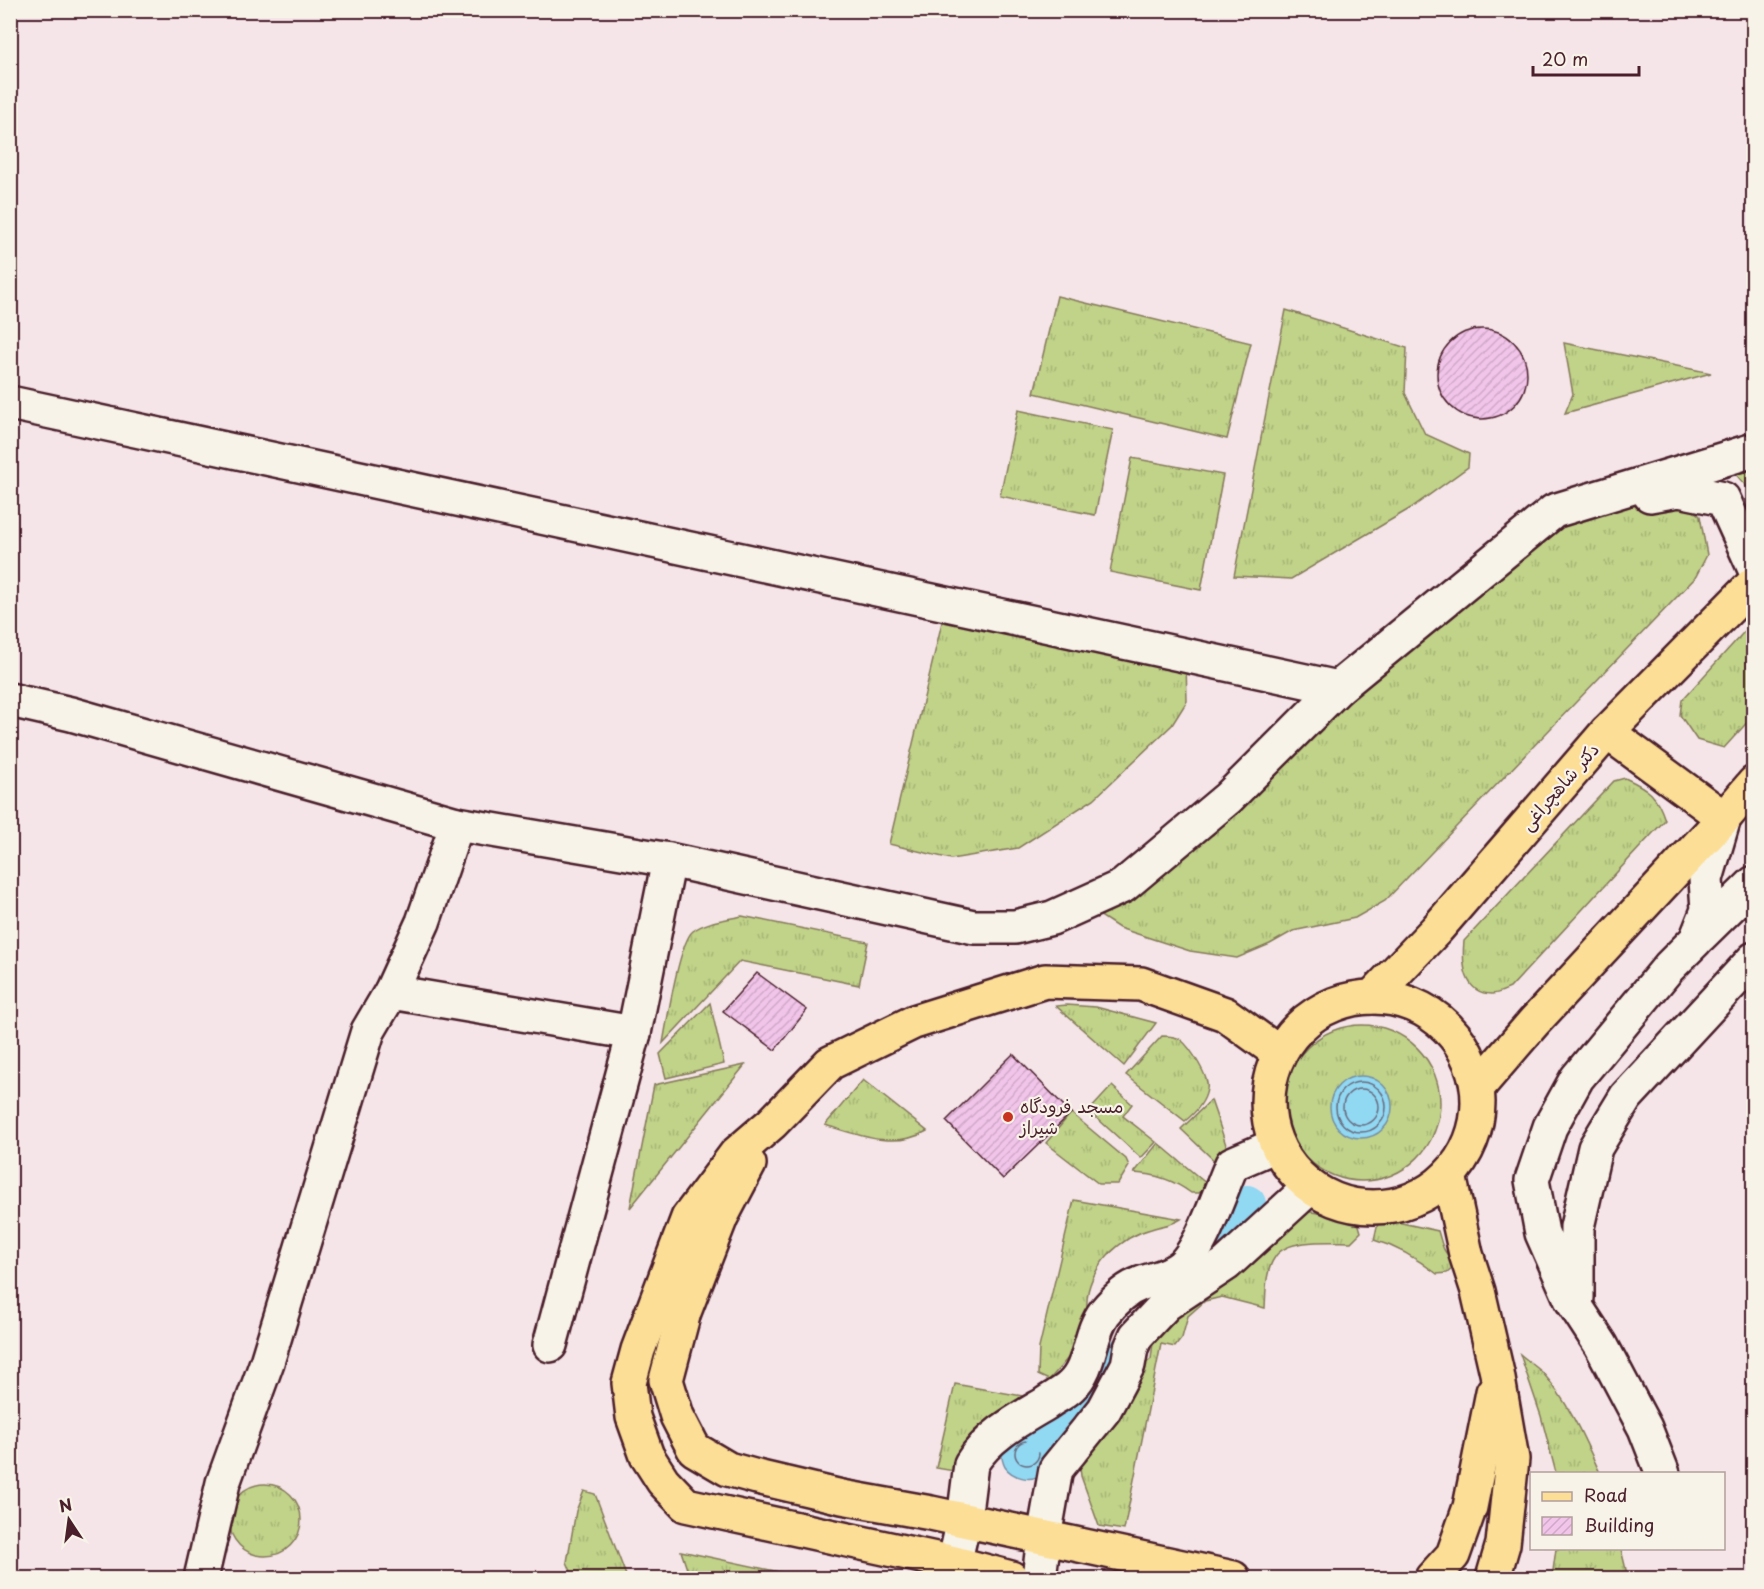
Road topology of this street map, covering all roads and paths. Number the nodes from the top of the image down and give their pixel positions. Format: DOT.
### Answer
graph roads {
  1 [pos="10,403"];
  2 [pos="1754,450"];
  3 [pos="1554,511"];
  4 [pos="1754,567"];
  5 [pos="1754,584"];
  6 [pos="1338,687"];
  7 [pos="10,700"];
  8 [pos="1607,732"];
  9 [pos="1754,783"];
  10 [pos="1724,818"];
  11 [pos="457,824"];
  12 [pos="669,860"];
  13 [pos="1754,883"];
  14 [pos="1696,939"];
  15 [pos="1754,959"];
  16 [pos="391,992"];
  17 [pos="1372,997"];
  18 [pos="634,1033"];
  19 [pos="1279,1053"];
  20 [pos="1478,1087"];
  21 [pos="772,1123"];
  22 [pos="1276,1145"];
  23 [pos="1449,1175"];
  24 [pos="1310,1187"];
  25 [pos="1578,1309"];
  26 [pos="550,1345"];
  27 [pos="1497,1373"];
  28 [pos="1663,1472"];
  29 [pos="964,1521"];
  30 [pos="1044,1537"];
  31 [pos="953,1571"];
  32 [pos="201,1578"];
  33 [pos="1011,1578"];
  34 [pos="1039,1578"];
  35 [pos="1233,1578"];
  36 [pos="1432,1578"];
  37 [pos="1493,1578"];
  1 -- 6 [label="street"];
  2 -- 3 [label="street"];
  3 -- 4 [label="street"];
  3 -- 6 [label="street"];
  5 -- 8 [label="main road, دکتر شاهچراغی"];
  6 -- 12 [label="street"];
  7 -- 11 [label="street"];
  8 -- 10 [label="main road"];
  8 -- 17 [label="main road, دکتر شاهچراغی"];
  9 -- 10 [label="main road"];
  10 -- 14 [label="street"];
  10 -- 20 [label="main road"];
  11 -- 12 [label="street"];
  11 -- 16 [label="street"];
  12 -- 18 [label="street"];
  13 -- 14 [label="street"];
  14 -- 25 [label="street"];
  15 -- 25 [label="street"];
  16 -- 18 [label="street"];
  16 -- 32 [label="street"];
  17 -- 19 [label="main road"];
  17 -- 20 [label="main road"];
  18 -- 26 [label="street"];
  19 -- 21 [label="main road"];
  19 -- 22 [label="main road"];
  20 -- 23 [label="main road"];
  21 -- 29 [label="main road"];
  21 -- 31 [label="main road"];
  22 -- 24 [label="main road"];
  22 -- 29 [label="street"];
  23 -- 24 [label="main road"];
  23 -- 27 [label="main road"];
  24 -- 30 [label="street"];
  25 -- 28 [label="street"];
  27 -- 36 [label="main road"];
  27 -- 37 [label="main road"];
  29 -- 30 [label="main road"];
  29 -- 31 [label="street"];
  30 -- 34 [label="street"];
  30 -- 35 [label="main road"];
  31 -- 33 [label="main road"];
}
